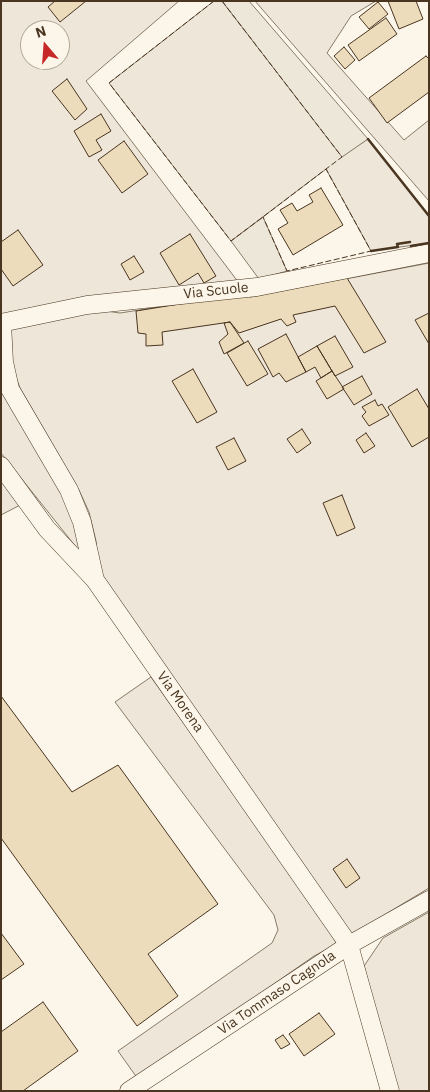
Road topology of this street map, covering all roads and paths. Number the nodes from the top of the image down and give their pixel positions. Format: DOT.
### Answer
graph roads {
  1 [pos="429,253"];
  2 [pos="2,323"];
  3 [pos="1,466"];
  4 [pos="95,580"];
  5 [pos="429,900"];
  6 [pos="349,945"];
  7 [pos="129,1091"];
  8 [pos="390,1091"];
  1 -- 2 [label="street, Via Scuole"];
  2 -- 4 [label="street, Via Scuole"];
  3 -- 4 [label="street, Via Morena"];
  4 -- 6 [label="street, Via Morena"];
  5 -- 6 [label="street, Via Tommaso Cagnola"];
  6 -- 7 [label="street, Via Tommaso Cagnola"];
  6 -- 8 [label="street, Via Morena"];
}
